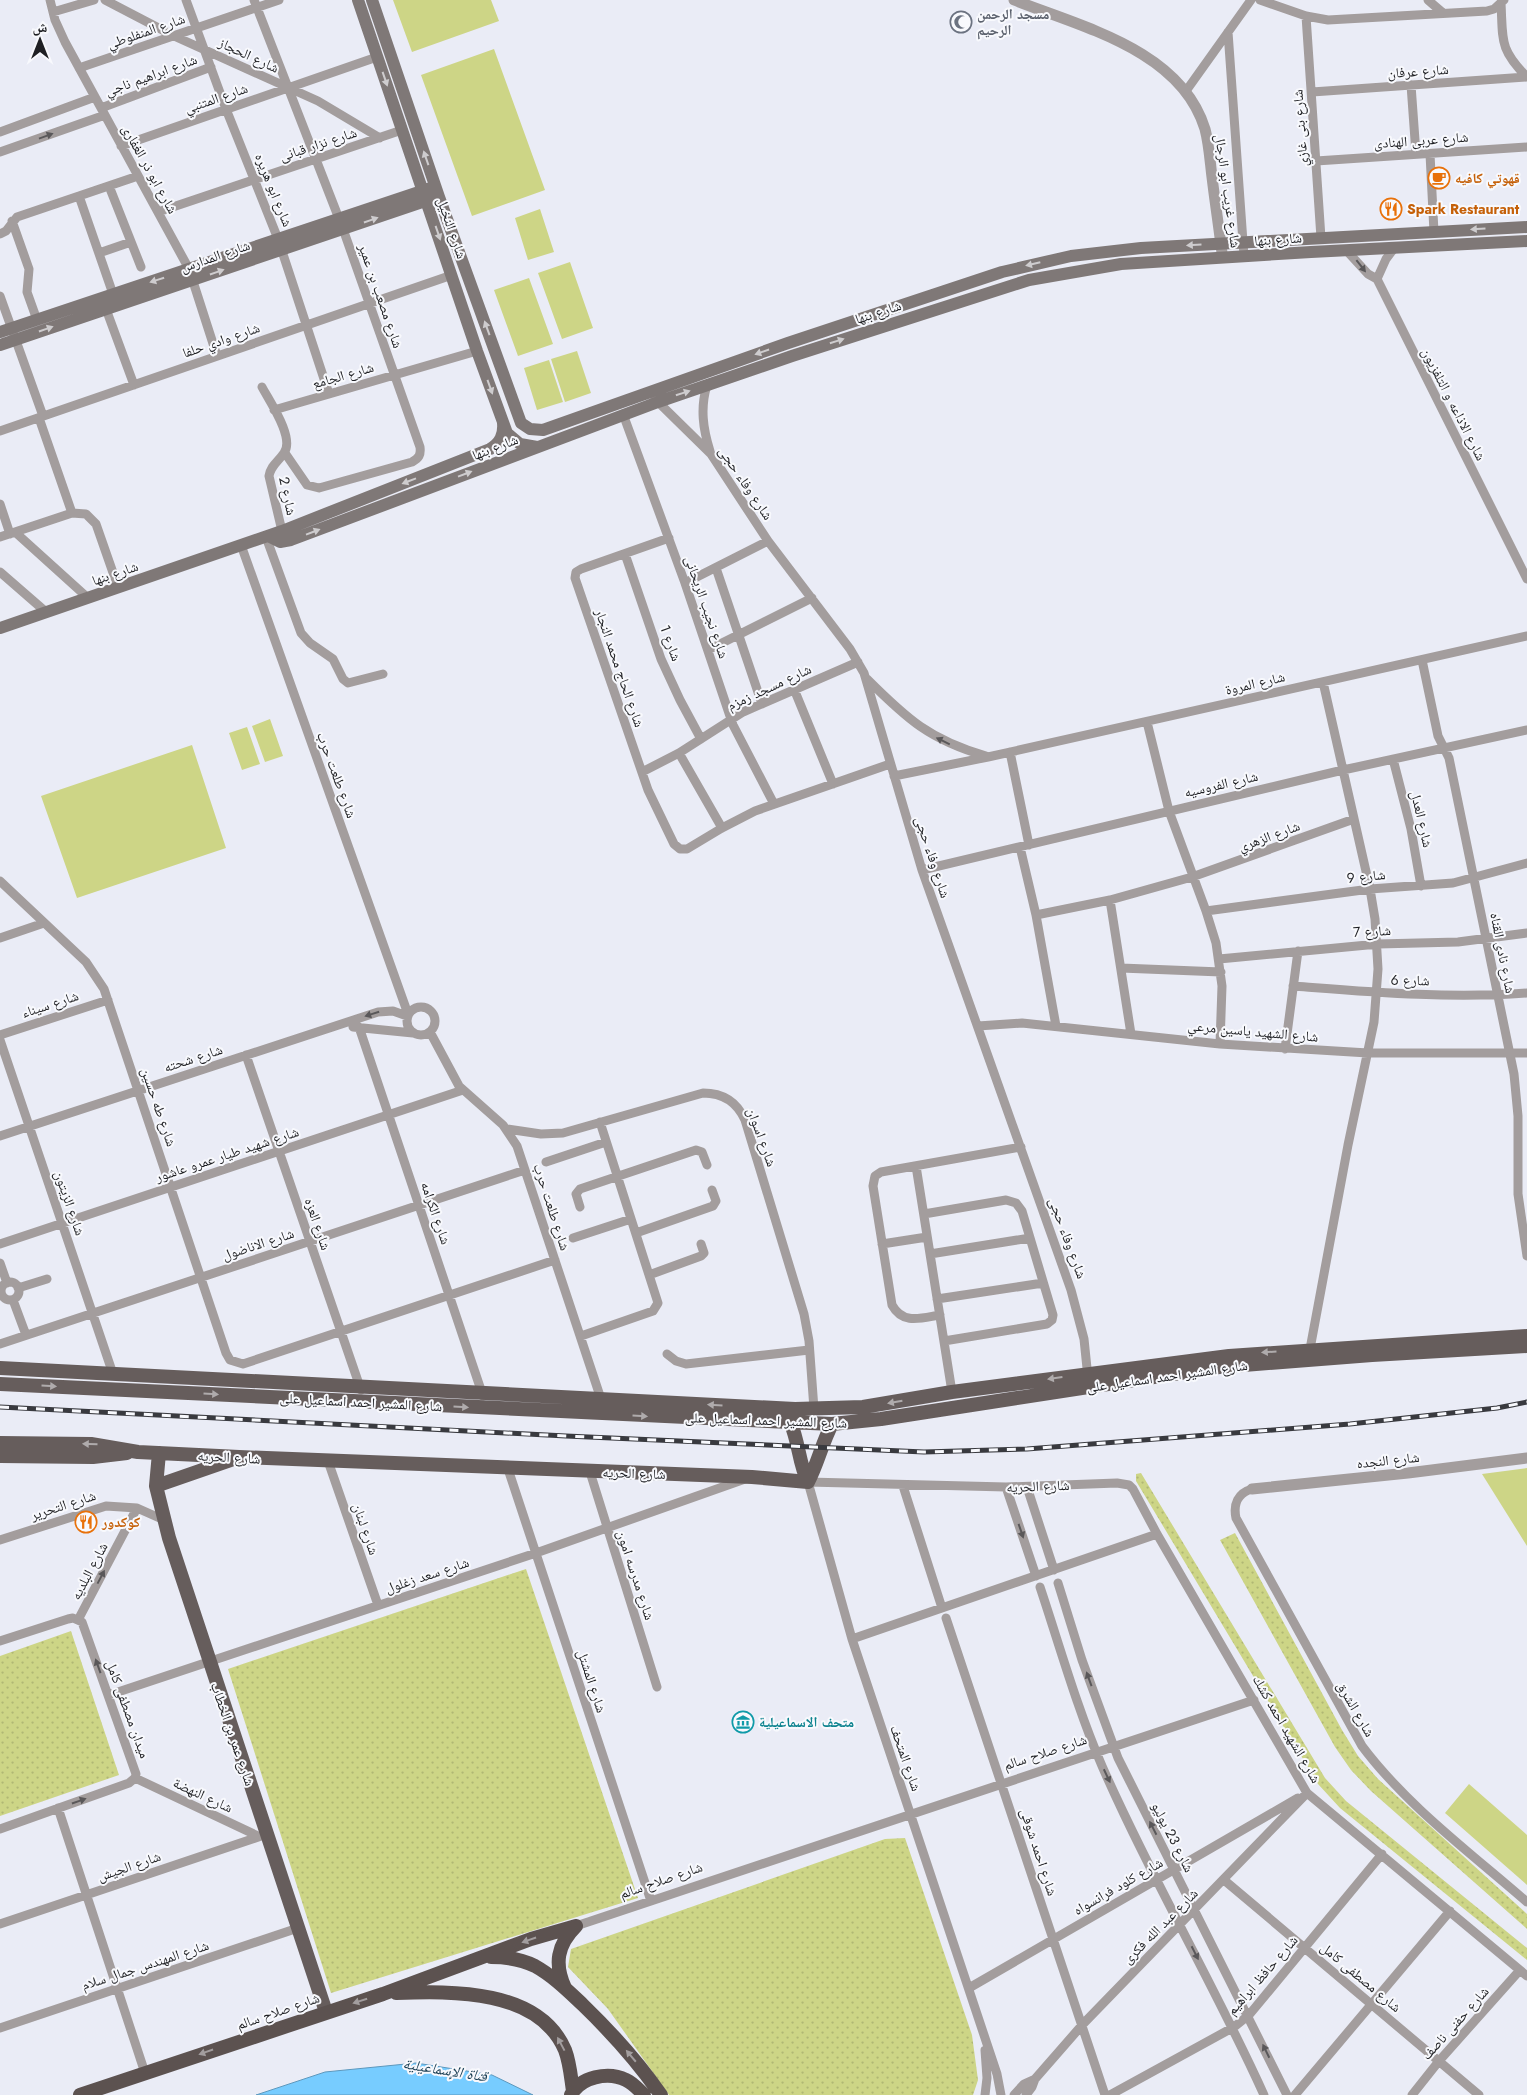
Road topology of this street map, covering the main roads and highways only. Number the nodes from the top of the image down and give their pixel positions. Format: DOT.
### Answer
graph roads {
  1 [pos="358,0"];
  2 [pos="372,0"];
  3 [pos="431,194"];
  4 [pos="1527,227"];
  5 [pos="1527,241"];
  6 [pos="190,274"];
  7 [pos="9,333"];
  8 [pos="788,343"];
  9 [pos="0,345"];
  10 [pos="792,356"];
  11 [pos="503,423"];
  12 [pos="521,423"];
  13 [pos="499,443"];
  14 [pos="537,447"];
  15 [pos="510,457"];
  16 [pos="267,536"];
  17 [pos="0,628"];
  18 [pos="1527,1336"];
  19 [pos="1485,1343"];
  20 [pos="1527,1346"];
  21 [pos="1372,1350"];
  22 [pos="1205,1364"];
  23 [pos="0,1368"];
  24 [pos="1088,1380"];
  25 [pos="0,1384"];
  26 [pos="791,1424"];
  27 [pos="832,1424"];
  28 [pos="0,1443"];
  29 [pos="138,1452"];
  30 [pos="159,1453"];
  31 [pos="0,1456"];
  32 [pos="239,1457"];
  33 [pos="808,1482"];
  34 [pos="156,1486"];
  35 [pos="487,1956"];
  36 [pos="565,1988"];
  37 [pos="383,1994"];
  38 [pos="326,2012"];
  39 [pos="571,2094"];
  40 [pos="80,2095"];
  41 [pos="644,2095"];
  42 [pos="661,2095"];
  1 -- 3 [label="main road, شارع النخيل, one-way"];
  3 -- 2 [label="main road, شارع النخيل, one-way"];
  3 -- 6 [label="main road, شارع المدارس"];
  3 -- 11 [label="main road, شارع النخيل, one-way"];
  12 -- 3 [label="main road, شارع النخيل, one-way"];
  4 -- 8 [label="main road, شارع بنها, one-way"];
  10 -- 5 [label="main road, شارع بنها, one-way"];
  6 -- 7 [label="main road, شارع المدارس, one-way"];
  7 -- 6 [label="main road, شارع المدارس, one-way"];
  7 -- 9 [label="main road, شارع المدارس"];
  8 -- 10 [label="main road"];
  8 -- 12 [label="main road, شارع بنها, one-way"];
  14 -- 10 [label="main road, شارع بنها, one-way"];
  11 -- 13 [label="main road, شارع بنها"];
  11 -- 14 [label="main road, شارع النخيل"];
  13 -- 15 [label="main road"];
  13 -- 16 [label="main road, شارع بنها, one-way"];
  14 -- 15 [label="main road, شارع بنها"];
  16 -- 15 [label="main road, شارع بنها, one-way"];
  16 -- 17 [label="main road, شارع بنها"];
  18 -- 19 [label="main road, شارع المشير احمد اسماعيل على"];
  19 -- 20 [label="main road, شارع المشير احمد اسماعيل على"];
  19 -- 21 [label="main road, شارع المشير احمد اسماعيل على"];
  21 -- 22 [label="main road, شارع المشير احمد اسماعيل على"];
  21 -- 22 [label="main road, شارع المشير احمد اسماعيل على, one-way"];
  22 -- 24 [label="main road, شارع المشير احمد اسماعيل على"];
  24 -- 23 [label="main road, شارع المشير احمد اسماعيل على, one-way"];
  24 -- 27 [label="main road, شارع المشير احمد اسماعيل على"];
  25 -- 26 [label="main road, شارع المشير احمد اسماعيل على, one-way"];
  26 -- 27 [label="main road, شارع المشير احمد اسماعيل على"];
  26 -- 33 [label="main road"];
  27 -- 33 [label="main road"];
  29 -- 28 [label="main road, شارع الحريه, one-way"];
  29 -- 30 [label="main road, شارع الحريه"];
  29 -- 31 [label="main road, شارع الحريه"];
  30 -- 32 [label="main road, شارع الحريه"];
  30 -- 34 [label="main road, شارع عمر بن الخطاب"];
  32 -- 33 [label="main road, شارع الحريه"];
  32 -- 34 [label="main road"];
  34 -- 38 [label="main road, شارع عمر بن الخطاب"];
  35 -- 36 [label="highway"];
  36 -- 35 [label="highway, شارع صلاح سالم, one-way"];
  35 -- 37 [label="highway, شارع صلاح سالم"];
  42 -- 36 [label="highway, one-way"];
  37 -- 38 [label="highway, شارع صلاح سالم, one-way"];
  39 -- 37 [label="highway, one-way"];
  38 -- 40 [label="highway, شارع صلاح سالم, one-way"];
  39 -- 41 [label="highway"];
}
